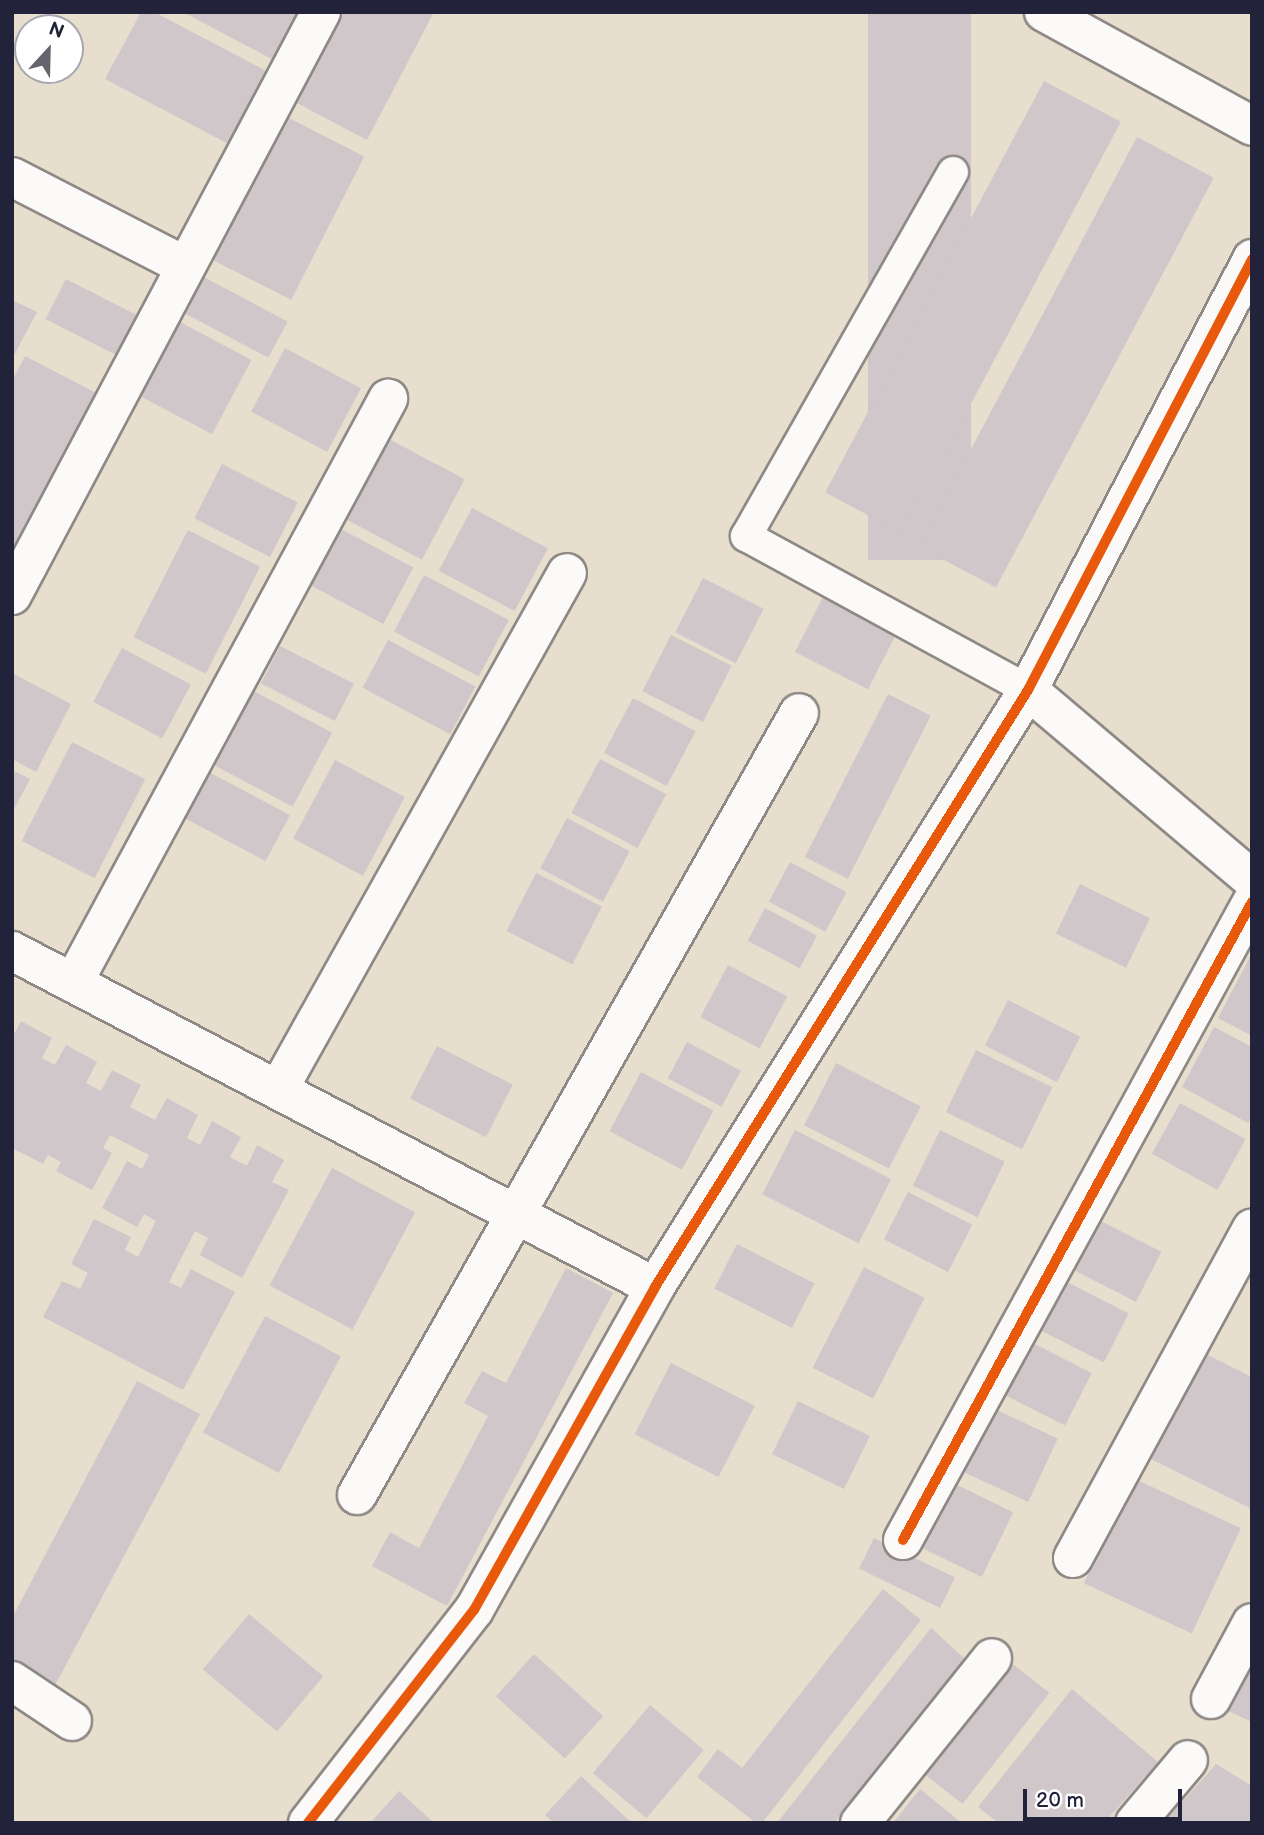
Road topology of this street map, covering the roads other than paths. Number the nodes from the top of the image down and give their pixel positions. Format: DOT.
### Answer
graph roads {
  1 [pos="321,12"];
  2 [pos="1044,12"];
  3 [pos="1252,126"];
  4 [pos="953,172"];
  5 [pos="12,177"];
  6 [pos="1252,259"];
  7 [pos="185,266"];
  8 [pos="388,399"];
  9 [pos="567,573"];
  10 [pos="12,594"];
  11 [pos="1028,690"];
  12 [pos="799,713"];
  13 [pos="1252,879"];
  14 [pos="1252,901"];
  15 [pos="12,951"];
  16 [pos="73,983"];
  17 [pos="278,1090"];
  18 [pos="515,1216"];
  19 [pos="1252,1229"];
  20 [pos="655,1287"];
  21 [pos="357,1494"];
  22 [pos="903,1540"];
  23 [pos="1073,1558"];
  24 [pos="1252,1623"];
  25 [pos="992,1658"];
  26 [pos="12,1681"];
  27 [pos="1211,1699"];
  28 [pos="72,1721"];
  29 [pos="1188,1760"];
  30 [pos="308,1823"];
  31 [pos="860,1823"];
  32 [pos="1135,1823"];
  1 -- 7 [label="street"];
  2 -- 3 [label="street"];
  4 -- 11 [label="lane"];
  5 -- 7 [label="street"];
  6 -- 11 [label="street"];
  7 -- 10 [label="street"];
  8 -- 16 [label="street"];
  9 -- 17 [label="street"];
  11 -- 13 [label="street"];
  11 -- 20 [label="street"];
  12 -- 18 [label="street"];
  14 -- 22 [label="street"];
  15 -- 16 [label="street"];
  16 -- 17 [label="street"];
  17 -- 18 [label="street"];
  18 -- 20 [label="street"];
  18 -- 21 [label="street"];
  19 -- 23 [label="street"];
  20 -- 30 [label="street"];
  24 -- 27 [label="street"];
  25 -- 31 [label="street"];
  26 -- 28 [label="street"];
  29 -- 32 [label="street"];
}
